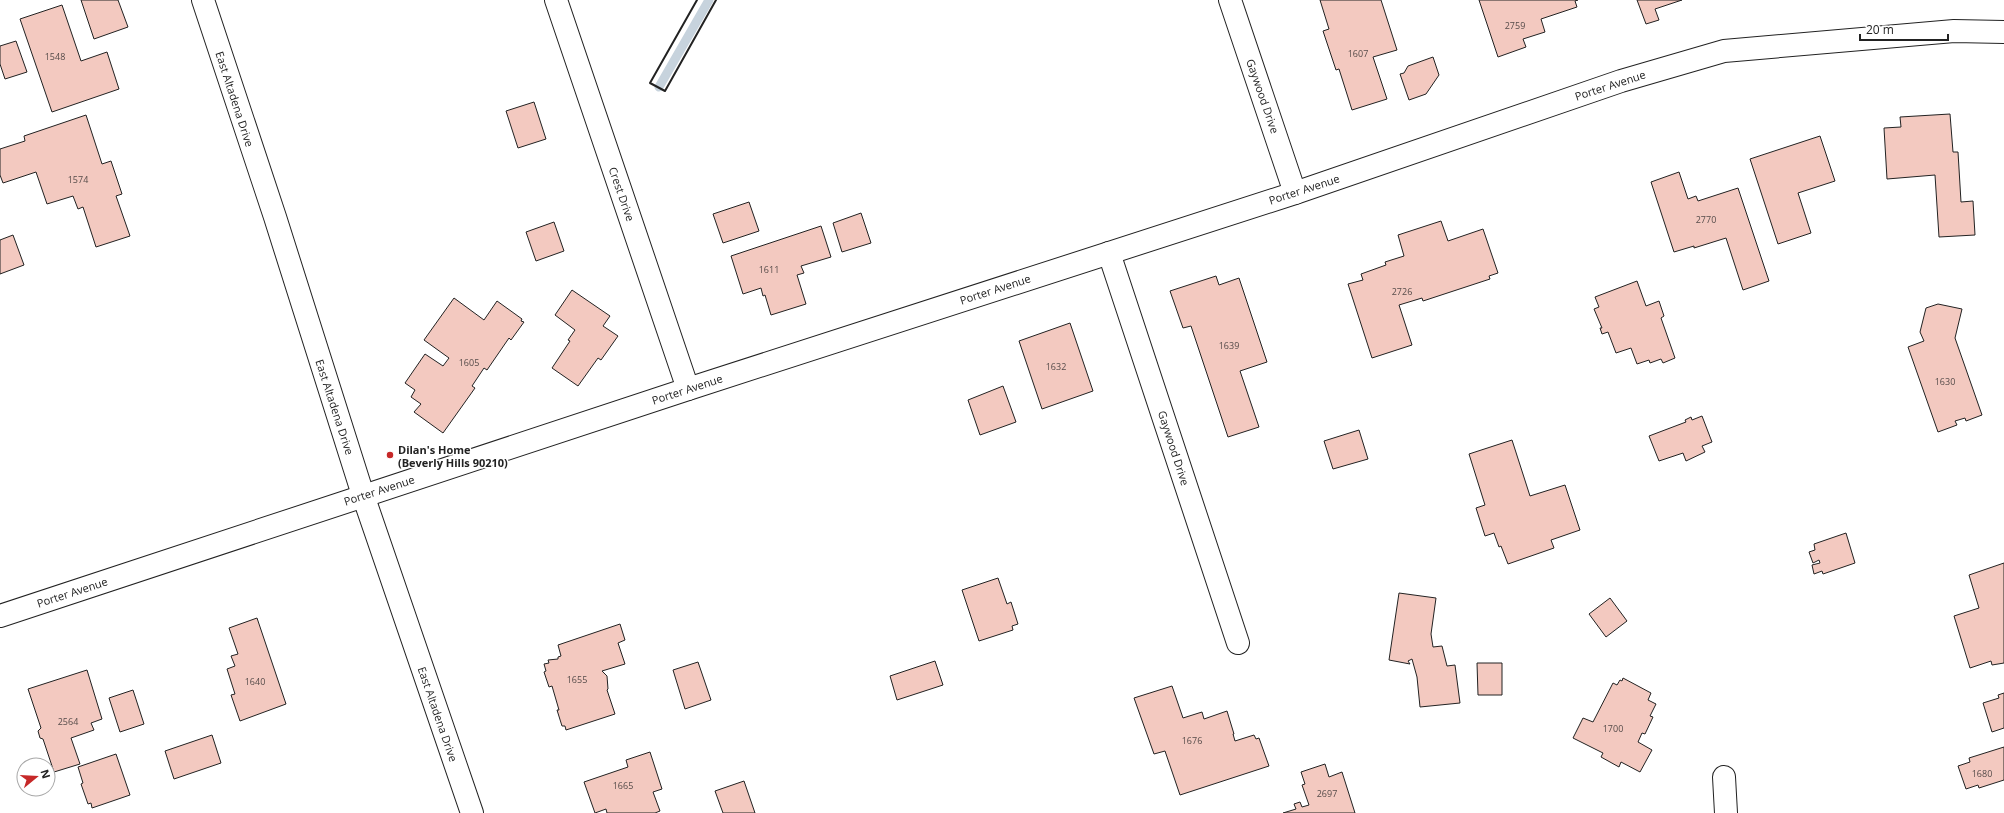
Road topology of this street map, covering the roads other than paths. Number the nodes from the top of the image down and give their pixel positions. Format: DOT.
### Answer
graph roads {
  1 [pos="202,0"];
  2 [pos="556,0"];
  3 [pos="1230,0"];
  4 [pos="2004,32"];
  5 [pos="1295,192"];
  6 [pos="1109,253"];
  7 [pos="688,389"];
  8 [pos="363,495"];
  9 [pos="0,616"];
  10 [pos="1238,643"];
  11 [pos="1724,777"];
  12 [pos="472,813"];
  13 [pos="1726,813"];
  1 -- 8 [label="street, East Altadena Drive"];
  2 -- 7 [label="street, Crest Drive"];
  3 -- 5 [label="street, Gaywood Drive"];
  4 -- 5 [label="street, Porter Avenue"];
  5 -- 6 [label="street, Porter Avenue"];
  6 -- 7 [label="street, Porter Avenue"];
  6 -- 10 [label="street, Gaywood Drive"];
  7 -- 8 [label="street, Porter Avenue"];
  8 -- 9 [label="street, Porter Avenue"];
  8 -- 12 [label="street, East Altadena Drive"];
  11 -- 13 [label="street"];
}
